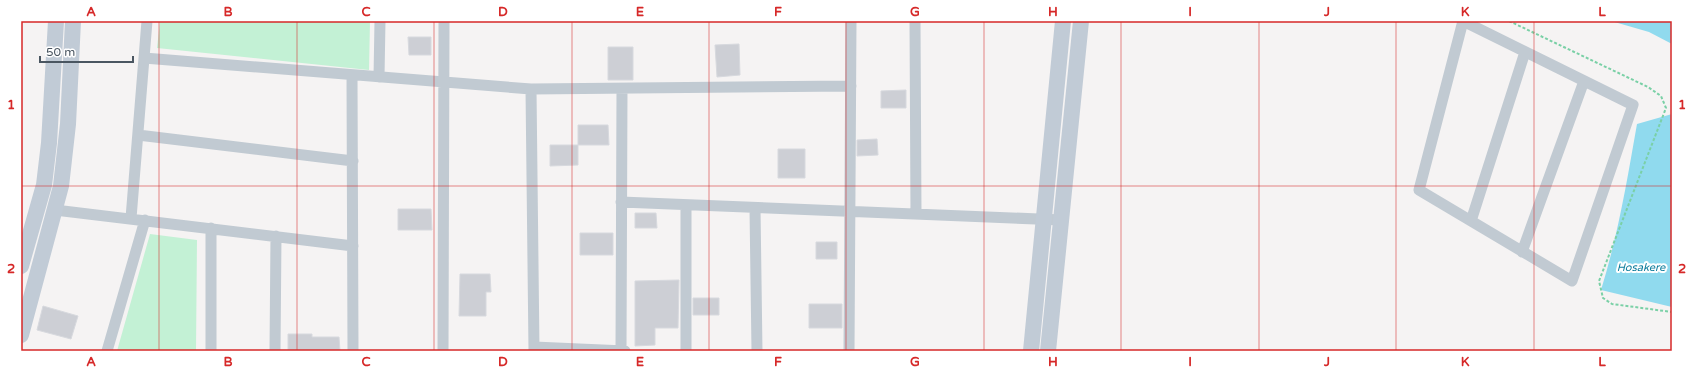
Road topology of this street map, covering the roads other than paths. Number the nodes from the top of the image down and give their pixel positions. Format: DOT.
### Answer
graph roads {
  1 [pos="56,21"];
  2 [pos="73,21"];
  3 [pos="147,21"];
  4 [pos="380,21"];
  5 [pos="444,21"];
  6 [pos="851,21"];
  7 [pos="915,21"];
  8 [pos="1063,21"];
  9 [pos="1082,21"];
  10 [pos="1463,21"];
  11 [pos="1525,52"];
  12 [pos="144,58"];
  13 [pos="352,75"];
  14 [pos="379,77"];
  15 [pos="1584,81"];
  16 [pos="444,82"];
  17 [pos="851,86"];
  18 [pos="531,89"];
  19 [pos="622,89"];
  20 [pos="138,135"];
  21 [pos="353,161"];
  22 [pos="621,202"];
  23 [pos="686,205"];
  24 [pos="755,208"];
  25 [pos="55,210"];
  26 [pos="850,211"];
  27 [pos="916,214"];
  28 [pos="131,218"];
  29 [pos="1043,219"];
  30 [pos="145,220"];
  31 [pos="1062,220"];
  32 [pos="1471,221"];
  33 [pos="211,228"];
  34 [pos="276,236"];
  35 [pos="24,242"];
  36 [pos="353,246"];
  37 [pos="1522,252"];
  38 [pos="21,266"];
  39 [pos="21,335"];
  40 [pos="534,349"];
  41 [pos="107,351"];
  42 [pos="211,351"];
  43 [pos="275,351"];
  44 [pos="353,351"];
  45 [pos="443,351"];
  46 [pos="621,351"];
  47 [pos="625,351"];
  48 [pos="686,351"];
  49 [pos="757,351"];
  50 [pos="850,351"];
  51 [pos="1031,351"];
  52 [pos="1048,351"];
  1 -- 35 [label="street"];
  2 -- 25 [label="street"];
  3 -- 12 [label="street"];
  4 -- 14 [label="street"];
  5 -- 16 [label="street"];
  6 -- 17 [label="street"];
  7 -- 27 [label="street"];
  8 -- 29 [label="street"];
  9 -- 31 [label="street"];
  10 -- 11 [label="street"];
  10 -- 32 [label="street"];
  11 -- 15 [label="street"];
  11 -- 32 [label="street"];
  12 -- 13 [label="street"];
  12 -- 20 [label="street"];
  13 -- 14 [label="street"];
  13 -- 21 [label="street"];
  14 -- 16 [label="street"];
  15 -- 37 [label="street"];
  15 -- 37 [label="street"];
  16 -- 18 [label="street"];
  16 -- 45 [label="street"];
  17 -- 19 [label="street"];
  17 -- 26 [label="street"];
  18 -- 19 [label="street"];
  18 -- 40 [label="street"];
  19 -- 22 [label="street"];
  20 -- 21 [label="street"];
  20 -- 28 [label="street"];
  21 -- 36 [label="street"];
  22 -- 23 [label="street"];
  22 -- 46 [label="street"];
  23 -- 24 [label="street"];
  23 -- 48 [label="street"];
  24 -- 26 [label="street"];
  24 -- 49 [label="street"];
  25 -- 28 [label="street"];
  25 -- 39 [label="street"];
  26 -- 27 [label="street"];
  26 -- 50 [label="street"];
  27 -- 29 [label="street"];
  28 -- 30 [label="street"];
  29 -- 31 [label="street"];
  29 -- 51 [label="street"];
  30 -- 33 [label="street"];
  30 -- 41 [label="street"];
  31 -- 52 [label="street"];
  32 -- 37 [label="street"];
  33 -- 34 [label="street"];
  33 -- 42 [label="street"];
  34 -- 36 [label="street"];
  34 -- 43 [label="street"];
  35 -- 38 [label="street"];
  36 -- 44 [label="street"];
  40 -- 46 [label="street"];
  46 -- 47 [label="street"];
}
